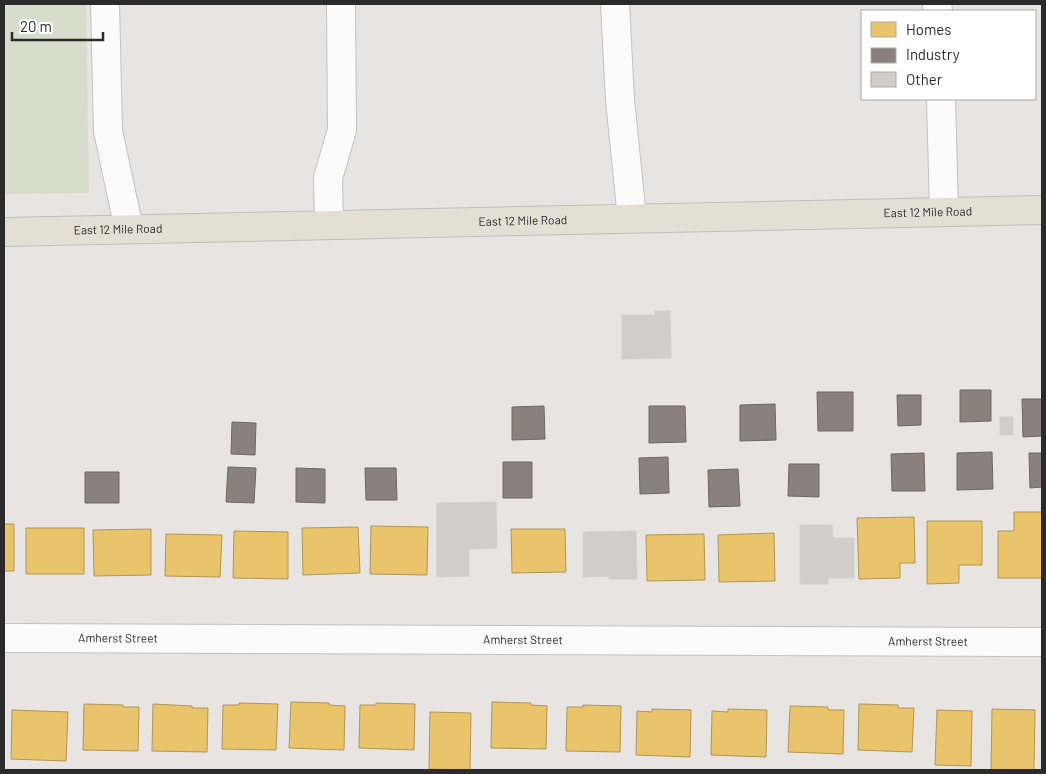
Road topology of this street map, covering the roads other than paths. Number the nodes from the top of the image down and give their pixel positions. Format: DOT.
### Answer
graph roads {
  1 [pos="105,4"];
  2 [pos="341,4"];
  3 [pos="614,4"];
  4 [pos="941,100"];
  5 [pos="1042,210"];
  6 [pos="944,212"];
  7 [pos="632,218"];
  8 [pos="329,225"];
  9 [pos="129,230"];
  10 [pos="4,232"];
  11 [pos="4,638"];
  12 [pos="1042,642"];
  1 -- 9 [label="street"];
  2 -- 8 [label="street"];
  3 -- 7 [label="street"];
  4 -- 6 [label="street"];
  5 -- 6 [label="main road, East 12 Mile Road"];
  6 -- 7 [label="main road, East 12 Mile Road"];
  7 -- 8 [label="main road, East 12 Mile Road"];
  8 -- 9 [label="main road, East 12 Mile Road"];
  9 -- 10 [label="main road, East 12 Mile Road"];
  11 -- 12 [label="street, Amherst Street"];
}
